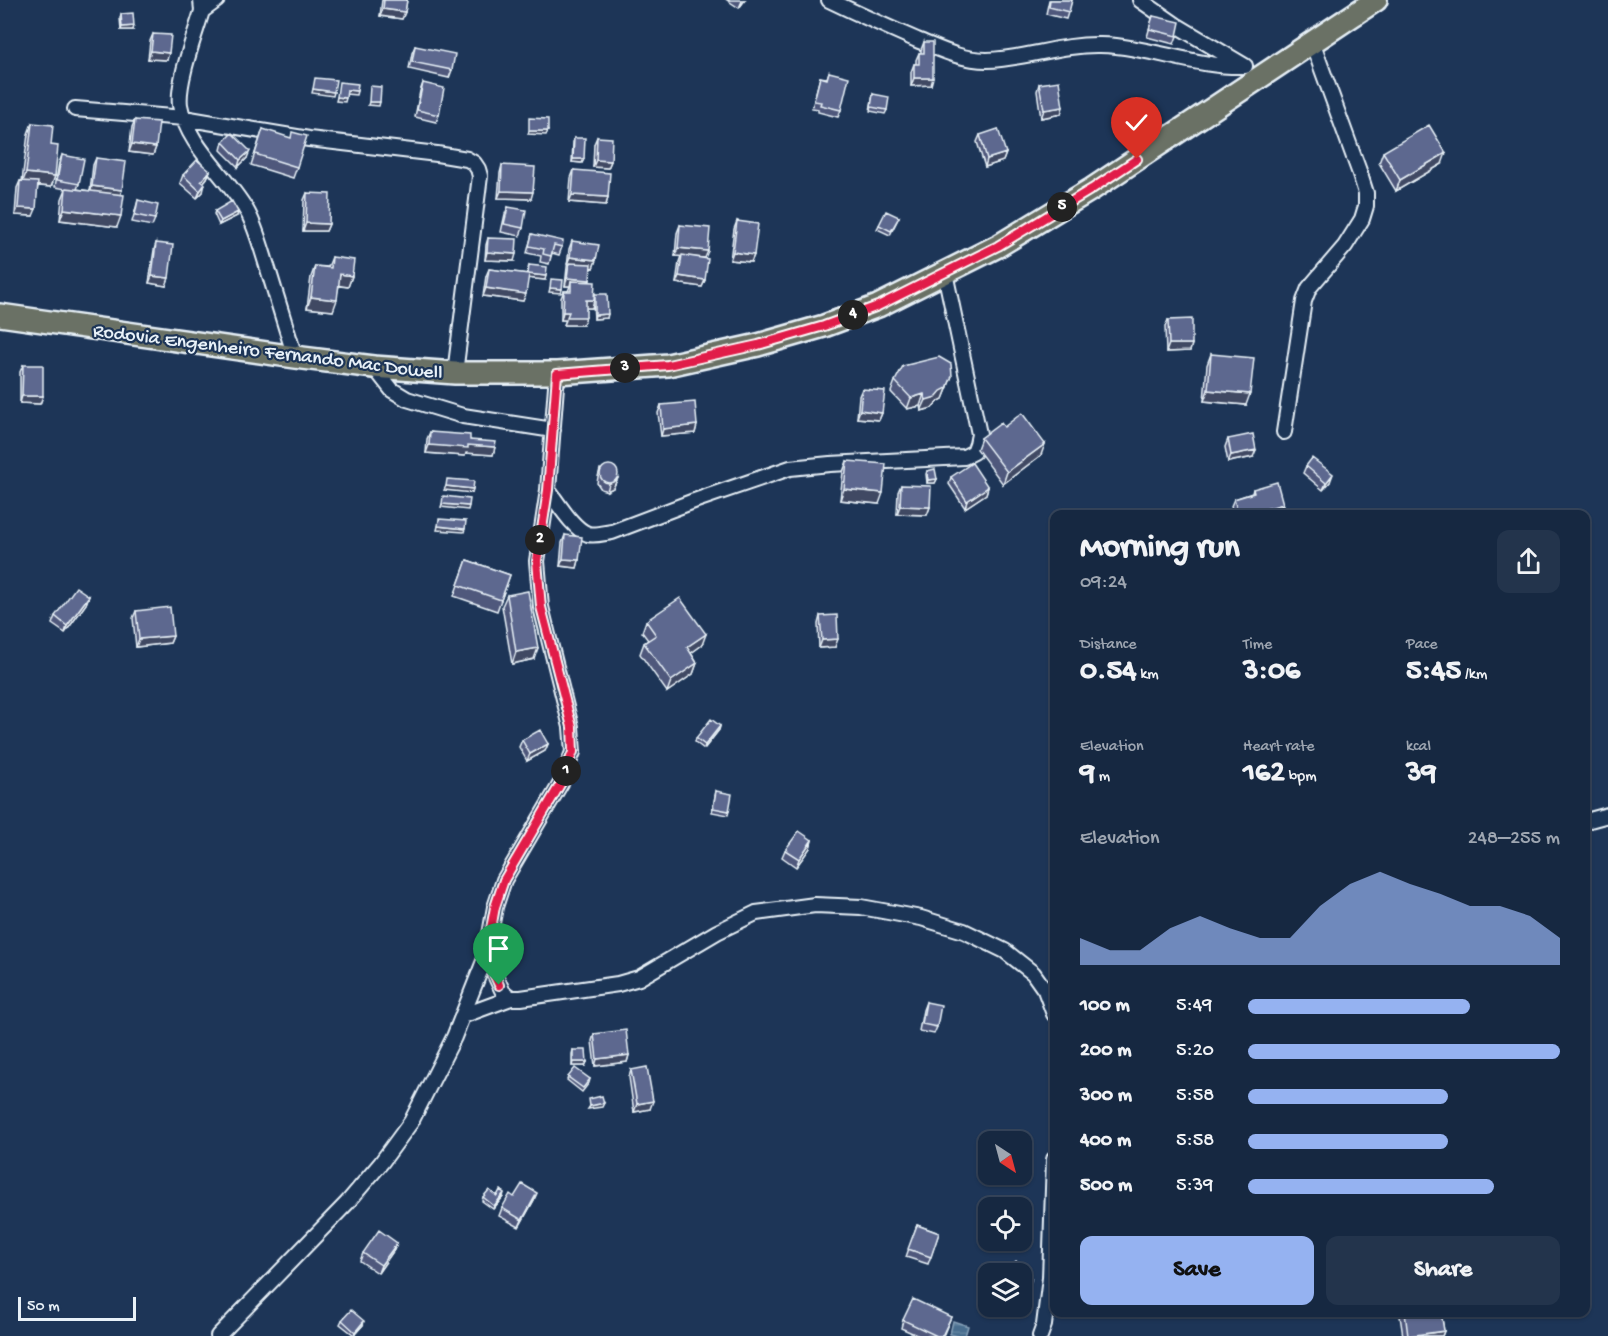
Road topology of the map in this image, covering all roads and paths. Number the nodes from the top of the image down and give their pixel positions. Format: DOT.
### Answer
graph roads {
  1 [pos="217,0"];
  2 [pos="829,0"];
  3 [pos="1140,0"];
  4 [pos="1376,0"];
  5 [pos="201,6"];
  6 [pos="1312,42"];
  7 [pos="1254,70"];
  8 [pos="75,109"];
  9 [pos="184,118"];
  10 [pos="945,273"];
  11 [pos="0,315"];
  12 [pos="295,357"];
  13 [pos="374,367"];
  14 [pos="455,373"];
  15 [pos="557,374"];
  16 [pos="553,430"];
  17 [pos="1284,432"];
  18 [pos="548,490"];
  19 [pos="1608,815"];
  20 [pos="1590,820"];
  21 [pos="486,956"];
  22 [pos="1050,996"];
  23 [pos="511,998"];
  24 [pos="462,1016"];
  25 [pos="1050,1278"];
  26 [pos="218,1336"];
  27 [pos="1040,1336"];
  1 -- 5 [label="street"];
  2 -- 7 [label="street"];
  3 -- 7 [label="street"];
  4 -- 6 [label="main road, Rodovia Engenheiro Fernando Mac Dowell"];
  5 -- 9 [label="street"];
  6 -- 7 [label="main road, Rodovia Engenheiro Fernando Mac Dowell"];
  6 -- 17 [label="street"];
  7 -- 10 [label="main road, Rodovia Engenheiro Fernando Mac Dowell"];
  8 -- 9 [label="street"];
  9 -- 12 [label="street"];
  9 -- 14 [label="street"];
  10 -- 15 [label="main road, Rodovia Engenheiro Fernando Mac Dowell"];
  10 -- 18 [label="street"];
  11 -- 12 [label="main road, Rodovia Engenheiro Fernando Mac Dowell"];
  12 -- 13 [label="main road, Rodovia Engenheiro Fernando Mac Dowell"];
  13 -- 14 [label="main road, Rodovia Engenheiro Fernando Mac Dowell"];
  13 -- 16 [label="street"];
  14 -- 15 [label="main road, Rodovia Engenheiro Fernando Mac Dowell"];
  15 -- 16 [label="street"];
  16 -- 18 [label="street"];
  18 -- 21 [label="street"];
  19 -- 20 [label="street"];
  21 -- 23 [label="street"];
  21 -- 24 [label="street"];
  22 -- 23 [label="street"];
  23 -- 24 [label="street"];
  24 -- 26 [label="street"];
  25 -- 27 [label="street"];
}
